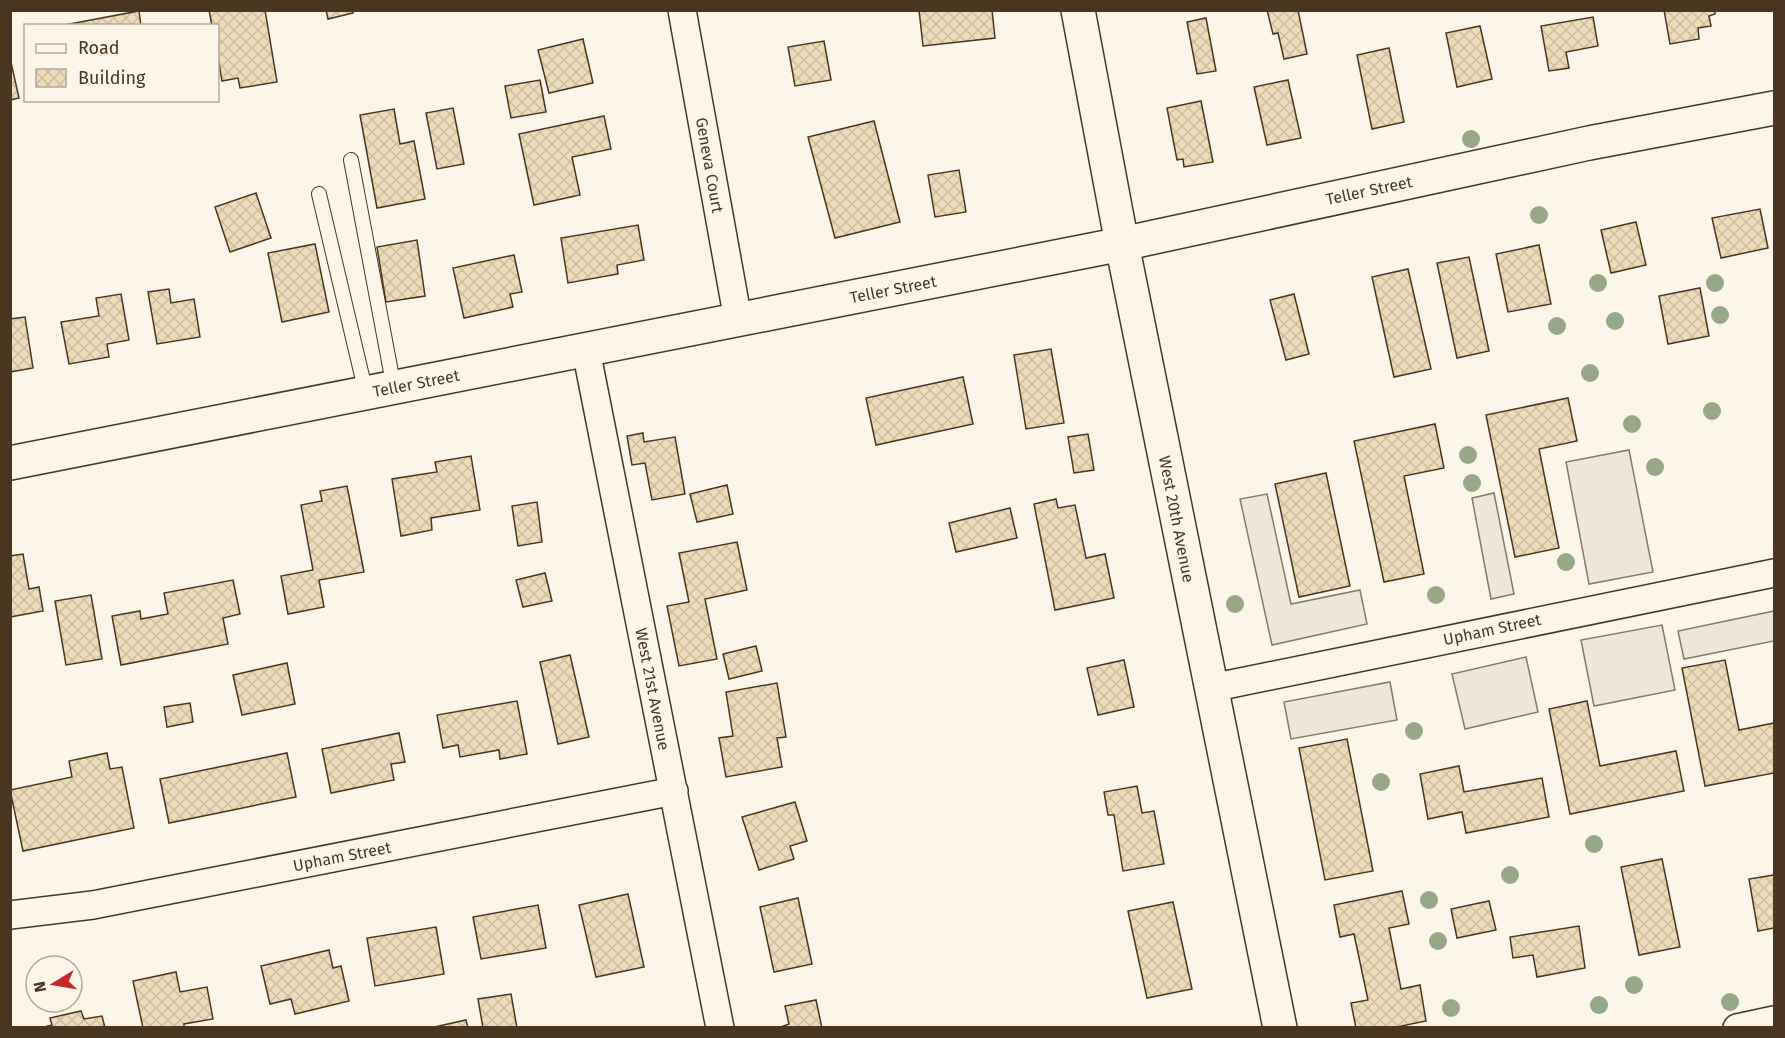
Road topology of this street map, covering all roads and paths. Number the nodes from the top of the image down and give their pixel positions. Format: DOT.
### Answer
graph roads {
  1 [pos="682,10"];
  2 [pos="1078,10"];
  3 [pos="1774,108"];
  4 [pos="351,160"];
  5 [pos="319,194"];
  6 [pos="1122,244"];
  7 [pos="738,320"];
  8 [pos="586,350"];
  9 [pos="380,390"];
  10 [pos="10,463"];
  11 [pos="1774,573"];
  12 [pos="1211,688"];
  13 [pos="674,791"];
  14 [pos="10,915"];
  15 [pos="1774,1020"];
  16 [pos="720,1028"];
  17 [pos="1280,1028"];
  18 [pos="1737,1028"];
  1 -- 7 [label="street, Geneva Court"];
  2 -- 6 [label="street, West 20th Avenue"];
  3 -- 6 [label="street, Teller Street"];
  4 -- 9 [label="lane"];
  5 -- 9 [label="lane"];
  6 -- 7 [label="street, Teller Street"];
  6 -- 12 [label="street, West 20th Avenue"];
  7 -- 8 [label="street, Teller Street"];
  8 -- 9 [label="street, Teller Street"];
  8 -- 13 [label="street, West 21st Avenue"];
  9 -- 10 [label="street, Teller Street"];
  11 -- 12 [label="street, Upham Street"];
  12 -- 17 [label="street, West 20th Avenue"];
  13 -- 14 [label="street, Upham Street"];
  13 -- 16 [label="street, West 21st Avenue"];
  15 -- 18 [label="street"];
}
